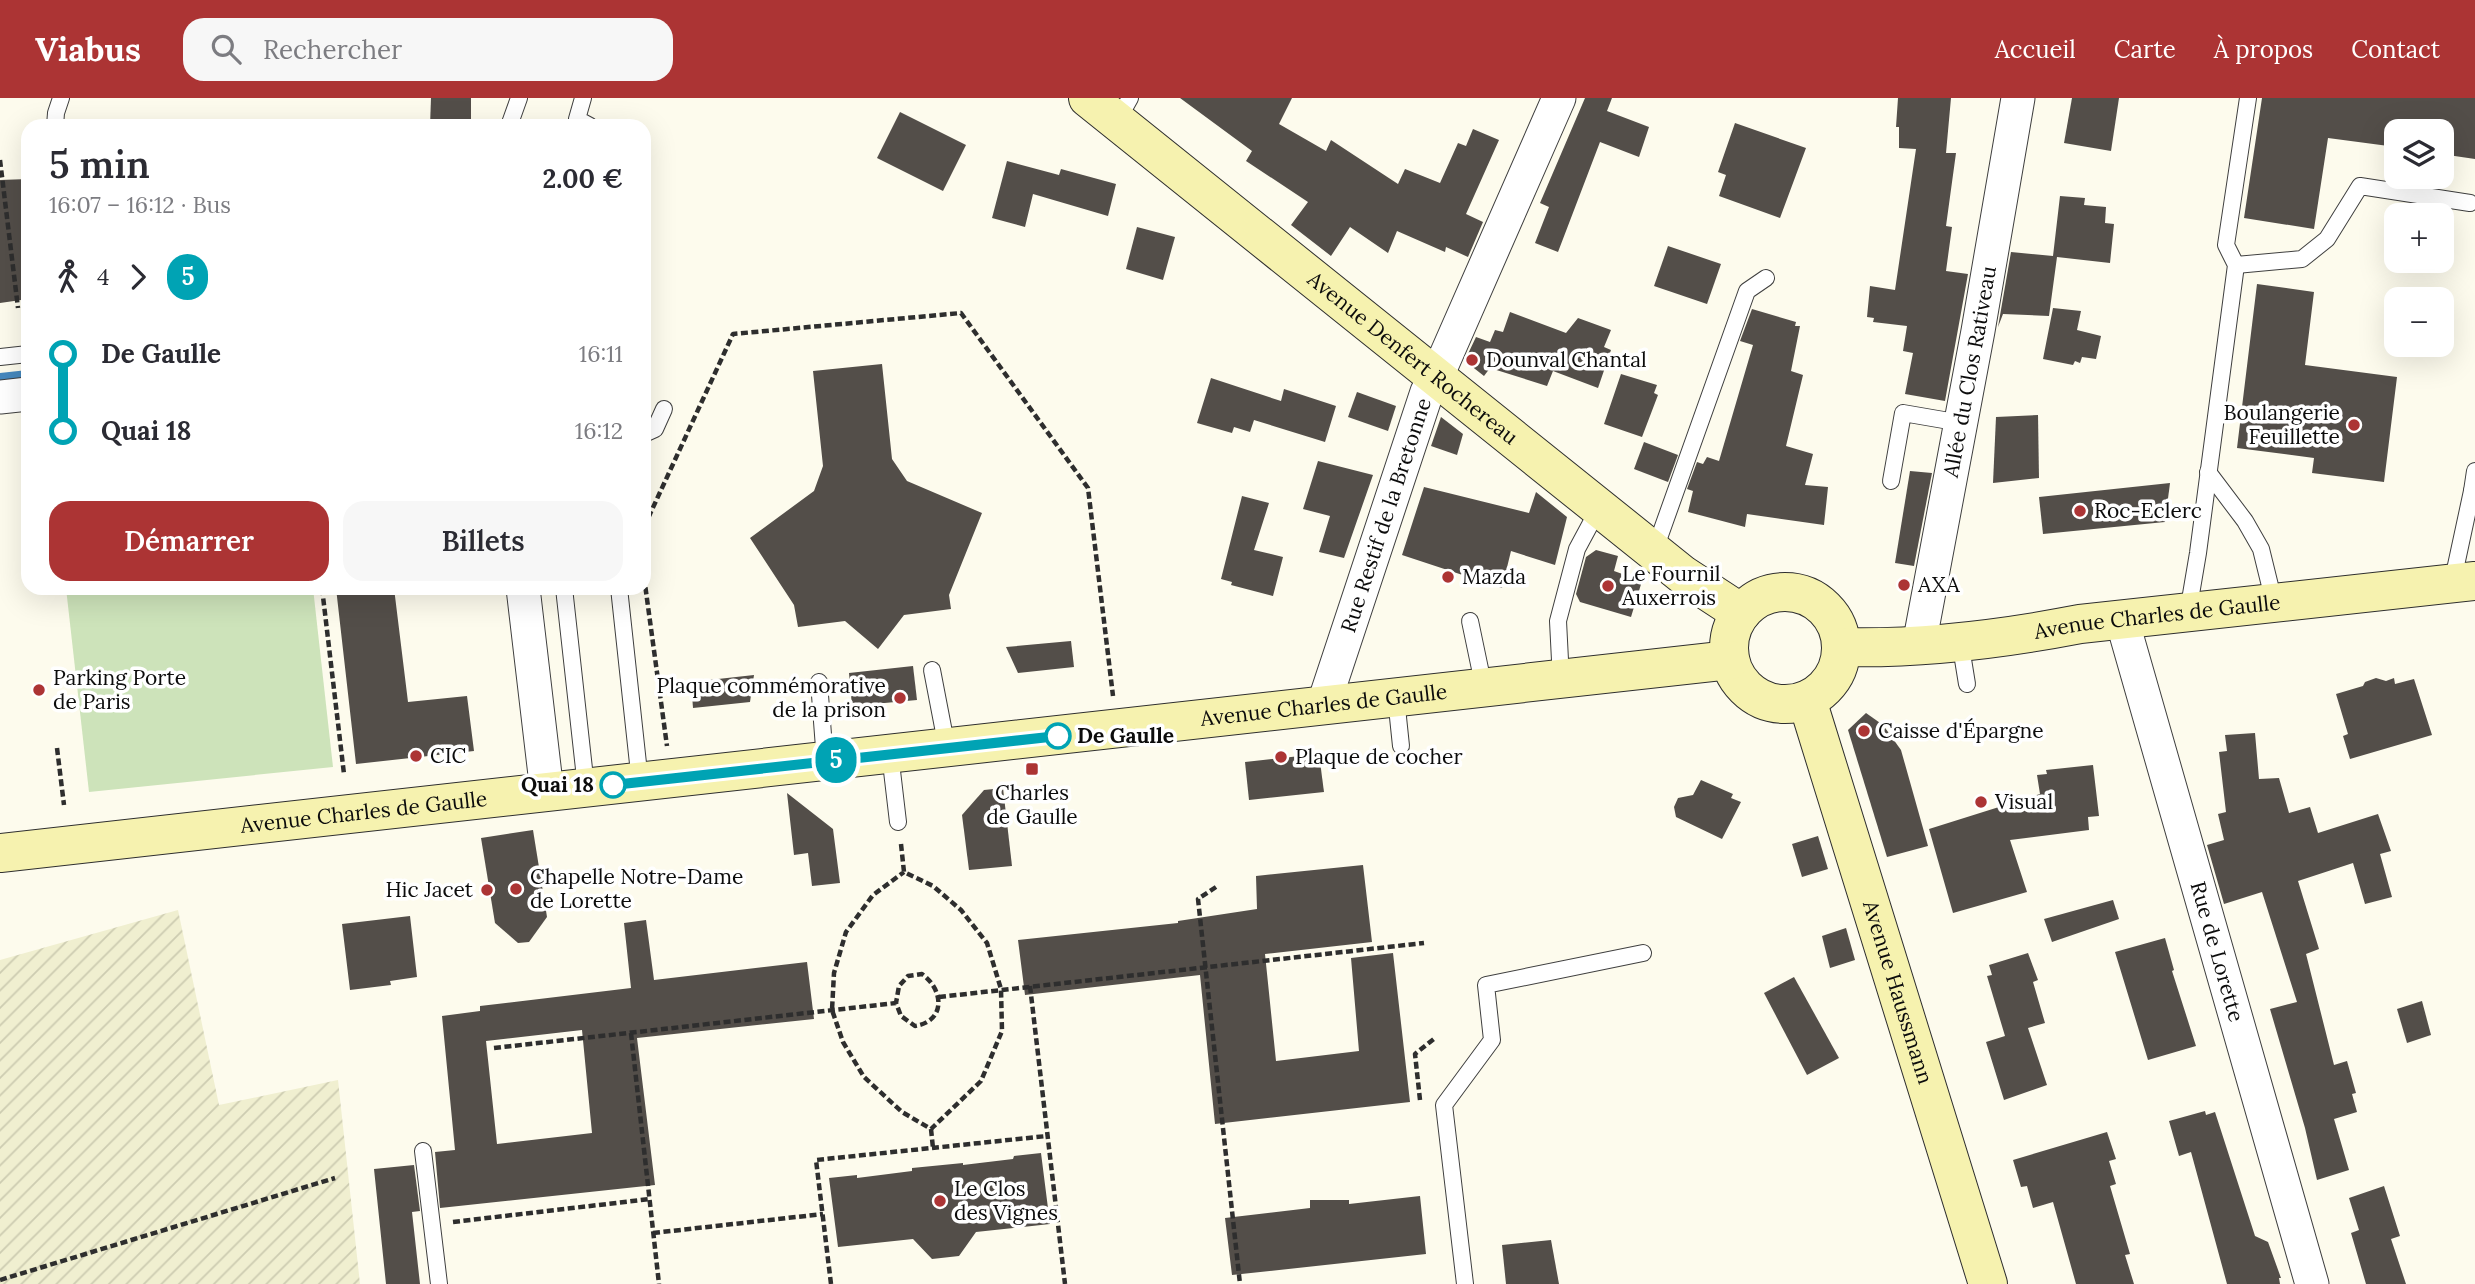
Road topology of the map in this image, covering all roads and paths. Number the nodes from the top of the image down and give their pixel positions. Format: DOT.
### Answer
graph roads {
  1 [pos="61,98"];
  2 [pos="519,98"];
  3 [pos="583,98"];
  4 [pos="1559,98"];
  5 [pos="2018,98"];
  6 [pos="2248,98"];
  7 [pos="1112,106"];
  8 [pos="56,119"];
  9 [pos="512,119"];
  10 [pos="577,119"];
  11 [pos="0,160"];
  12 [pos="2470,203"];
  13 [pos="2236,265"];
  14 [pos="1766,278"];
  15 [pos="18,308"];
  16 [pos="21,355"];
  17 [pos="0,357"];
  18 [pos="1437,376"];
  19 [pos="21,395"];
  20 [pos="0,397"];
  21 [pos="664,409"];
  22 [pos="1961,423"];
  23 [pos="651,431"];
  24 [pos="2475,471"];
  25 [pos="2208,472"];
  26 [pos="1891,481"];
  27 [pos="2474,490"];
  28 [pos="1599,508"];
  29 [pos="651,512"];
  30 [pos="1654,552"];
  31 [pos="2464,582"];
  32 [pos="323,595"];
  33 [pos="523,595"];
  34 [pos="565,595"];
  35 [pos="619,595"];
  36 [pos="645,595"];
  37 [pos="2274,603"];
  38 [pos="2188,612"];
  39 [pos="1741,613"];
  40 [pos="2122,620"];
  41 [pos="1469,621"];
  42 [pos="1960,641"];
  43 [pos="1919,645"];
  44 [pos="1841,647"];
  45 [pos="1730,660"];
  46 [pos="932,670"];
  47 [pos="1561,680"];
  48 [pos="819,682"];
  49 [pos="1967,684"];
  50 [pos="1484,688"];
  51 [pos="1396,698"];
  52 [pos="1807,700"];
  53 [pos="1323,706"];
  54 [pos="1116,729"];
  55 [pos="1401,746"];
  56 [pos="57,748"];
  57 [pos="947,748"];
  58 [pos="890,754"];
  59 [pos="825,761"];
  60 [pos="344,774"];
  61 [pos="655,780"];
  62 [pos="586,788"];
  63 [pos="402,792"];
  64 [pos="537,793"];
  65 [pos="64,805"];
  66 [pos="898,822"];
  67 [pos="0,853"];
  68 [pos="904,872"];
  69 [pos="1216,887"];
  70 [pos="1424,943"];
  71 [pos="1643,953"];
  72 [pos="1205,967"];
  73 [pos="1030,986"];
  74 [pos="1001,989"];
  75 [pos="939,997"];
  76 [pos="896,1003"];
  77 [pos="832,1010"];
  78 [pos="631,1032"];
  79 [pos="494,1048"];
  80 [pos="931,1129"];
  81 [pos="1047,1136"];
  82 [pos="933,1148"];
  83 [pos="423,1151"];
  84 [pos="335,1178"];
  85 [pos="650,1199"];
  86 [pos="823,1214"];
  87 [pos="653,1233"];
  88 [pos="454,1234"];
  89 [pos="0,1280"];
  90 [pos="439,1284"];
  91 [pos="659,1284"];
  92 [pos="831,1284"];
  93 [pos="1065,1284"];
  94 [pos="1240,1284"];
  95 [pos="1465,1284"];
  96 [pos="1988,1284"];
  97 [pos="2312,1284"];
  1 -- 8 [label="lane"];
  2 -- 9 [label="lane"];
  3 -- 10 [label="lane"];
  4 -- 18 [label="street, Rue Restif de la Bretonne"];
  5 -- 22 [label="street, Allée du Clos Rativeau"];
  6 -- 13 [label="lane"];
  7 -- 18 [label="main road, Avenue Denfert Rochereau"];
  11 -- 15 [label="path"];
  12 -- 13 [label="lane"];
  13 -- 25 [label="lane"];
  14 -- 30 [label="lane"];
  16 -- 17 [label="lane"];
  18 -- 28 [label="main road, Avenue Denfert Rochereau"];
  18 -- 53 [label="street, Rue Restif de la Bretonne"];
  19 -- 20 [label="street"];
  21 -- 23 [label="lane"];
  22 -- 26 [label="lane"];
  22 -- 43 [label="street, Allée du Clos Rativeau"];
  24 -- 27 [label="lane"];
  25 -- 37 [label="lane"];
  25 -- 38 [label="lane"];
  27 -- 31 [label="lane"];
  28 -- 30 [label="main road, Avenue Denfert Rochereau"];
  28 -- 47 [label="lane"];
  29 -- 54 [label="path"];
  30 -- 39 [label="main road, Avenue Denfert Rochereau"];
  31 -- 37 [label="main road, Avenue Charles de Gaulle"];
  32 -- 60 [label="path"];
  33 -- 64 [label="street"];
  34 -- 62 [label="lane"];
  35 -- 61 [label="lane"];
  36 -- 61 [label="path"];
  37 -- 38 [label="main road, Avenue Charles de Gaulle"];
  38 -- 40 [label="main road, Avenue Charles de Gaulle"];
  39 -- 44 [label="main road"];
  39 -- 45 [label="main road"];
  40 -- 42 [label="main road, Avenue Charles de Gaulle"];
  40 -- 97 [label="street, Rue de Lorette"];
  41 -- 50 [label="lane"];
  42 -- 43 [label="main road, Avenue Charles de Gaulle"];
  42 -- 49 [label="lane"];
  43 -- 44 [label="main road, Avenue Charles de Gaulle"];
  44 -- 52 [label="main road"];
  45 -- 47 [label="main road, Avenue Charles de Gaulle"];
  45 -- 52 [label="main road"];
  46 -- 57 [label="lane"];
  47 -- 50 [label="main road, Avenue Charles de Gaulle"];
  48 -- 59 [label="lane"];
  50 -- 51 [label="main road, Avenue Charles de Gaulle"];
  51 -- 53 [label="main road, Avenue Charles de Gaulle"];
  51 -- 55 [label="lane"];
  52 -- 96 [label="main road, Avenue Haussmann"];
  53 -- 54 [label="main road, Avenue Charles de Gaulle"];
  54 -- 57 [label="main road, Avenue Charles de Gaulle"];
  56 -- 65 [label="path"];
  57 -- 58 [label="main road, Avenue Charles de Gaulle"];
  58 -- 59 [label="main road, Avenue Charles de Gaulle"];
  58 -- 66 [label="lane"];
  59 -- 61 [label="main road, Avenue Charles de Gaulle"];
  61 -- 62 [label="main road, Avenue Charles de Gaulle"];
  62 -- 64 [label="main road, Avenue Charles de Gaulle"];
  63 -- 64 [label="lane"];
  64 -- 67 [label="main road, Avenue Charles de Gaulle"];
  66 -- 68 [label="path"];
  68 -- 74 [label="path"];
  68 -- 77 [label="path"];
  69 -- 72 [label="path"];
  70 -- 72 [label="path"];
  71 -- 95 [label="lane"];
  72 -- 73 [label="path"];
  72 -- 94 [label="path"];
  73 -- 74 [label="path"];
  73 -- 81 [label="path"];
  74 -- 75 [label="path"];
  74 -- 80 [label="path"];
  75 -- 76 [label="path"];
  75 -- 76 [label="path"];
  76 -- 77 [label="path"];
  77 -- 78 [label="path"];
  77 -- 80 [label="path"];
  78 -- 79 [label="path"];
  78 -- 85 [label="path"];
  80 -- 82 [label="path"];
  81 -- 82 [label="path"];
  81 -- 93 [label="path"];
  82 -- 86 [label="path"];
  83 -- 90 [label="lane"];
  84 -- 89 [label="path"];
  85 -- 87 [label="path"];
  85 -- 88 [label="path"];
  86 -- 87 [label="path"];
  86 -- 92 [label="path"];
  87 -- 91 [label="path"];
}
